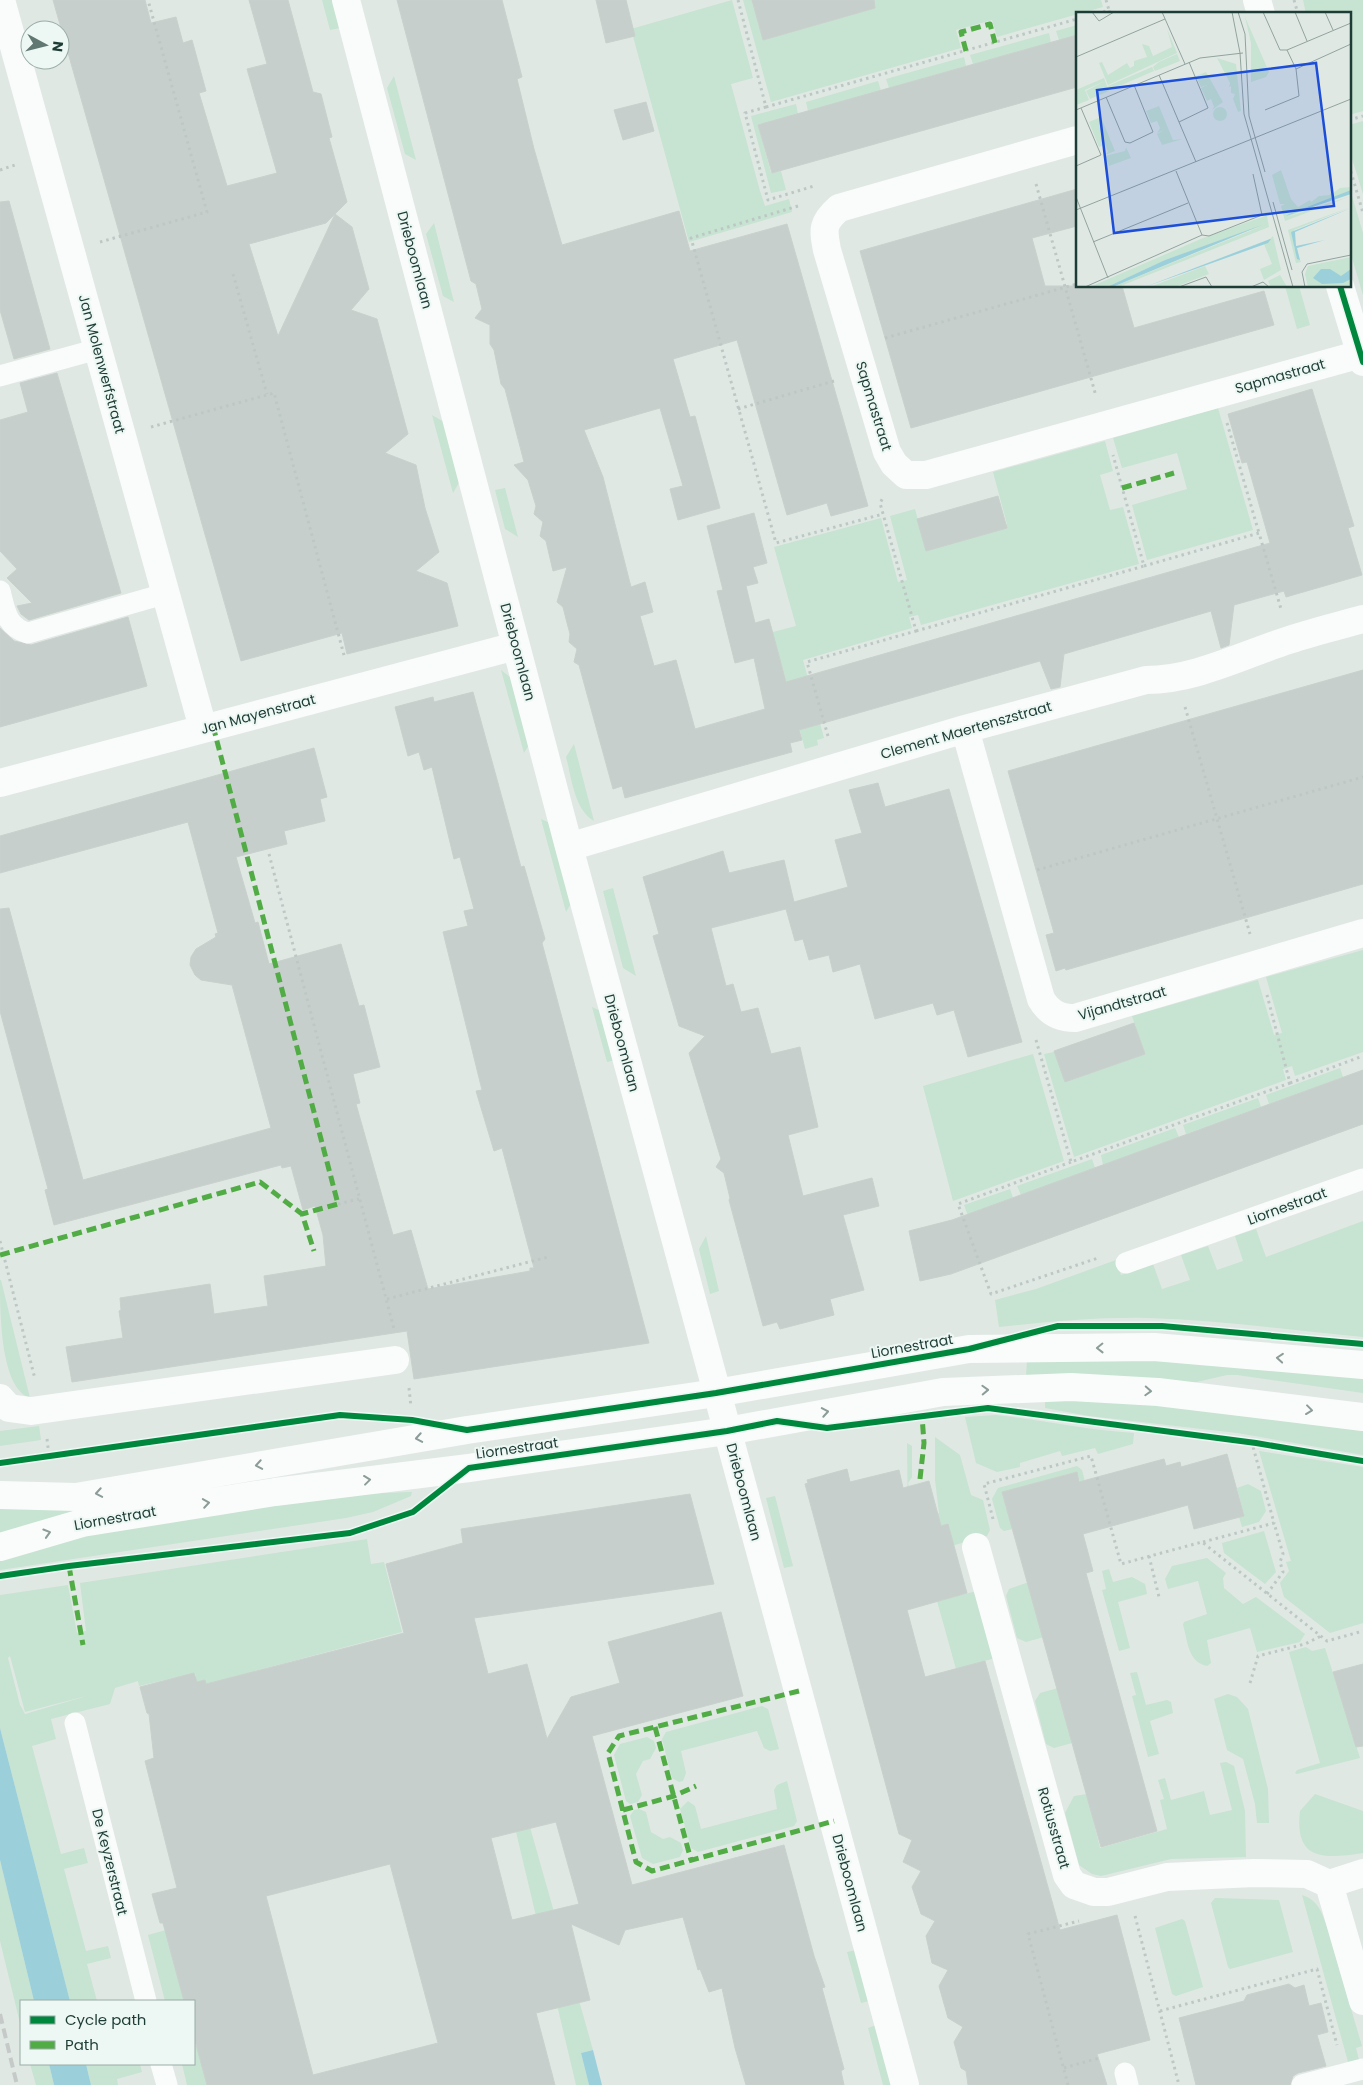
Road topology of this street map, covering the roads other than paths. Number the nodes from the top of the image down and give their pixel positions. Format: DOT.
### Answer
graph roads {
  1 [pos="1,0"];
  2 [pos="346,0"];
  3 [pos="1076,140"];
  4 [pos="1341,288"];
  5 [pos="98,349"];
  6 [pos="1362,358"];
  7 [pos="0,376"];
  8 [pos="0,591"];
  9 [pos="164,594"];
  10 [pos="1363,620"];
  11 [pos="516,646"];
  12 [pos="203,728"];
  13 [pos="965,729"];
  14 [pos="0,783"];
  15 [pos="569,847"];
  16 [pos="1363,933"];
  17 [pos="1363,1178"];
  18 [pos="1126,1263"];
  19 [pos="400,1358"];
  20 [pos="1363,1365"];
  21 [pos="716,1393"];
  22 [pos="0,1398"];
  23 [pos="1363,1417"];
  24 [pos="727,1431"];
  25 [pos="0,1495"];
  26 [pos="0,1547"];
  27 [pos="976,1547"];
  28 [pos="75,1723"];
  29 [pos="1363,1873"];
  30 [pos="1329,1884"];
  31 [pos="146,2000"];
  32 [pos="1363,2001"];
  33 [pos="162,2065"];
  34 [pos="1354,2071"];
  35 [pos="167,2085"];
  36 [pos="905,2085"];
  37 [pos="1302,2085"];
  1 -- 5 [label="street, Jan Molenwerfstraat"];
  2 -- 11 [label="street, Drieboomlaan"];
  3 -- 6 [label="street, Sapmastraat"];
  4 -- 6 [label="street"];
  5 -- 7 [label="lane"];
  5 -- 9 [label="street, Jan Molenwerfstraat"];
  8 -- 9 [label="lane"];
  9 -- 12 [label="street, Jan Molenwerfstraat"];
  10 -- 13 [label="street, Clement Maertenszstraat"];
  11 -- 12 [label="street, Jan Mayenstraat"];
  11 -- 15 [label="street, Drieboomlaan"];
  12 -- 14 [label="street, Jan Mayenstraat"];
  13 -- 15 [label="street, Clement Maertenszstraat"];
  13 -- 16 [label="street, Vijandtstraat"];
  15 -- 21 [label="street, Drieboomlaan"];
  17 -- 18 [label="lane, Liornestraat"];
  19 -- 22 [label="street"];
  20 -- 21 [label="street, Liornestraat, one-way"];
  21 -- 24 [label="street, Drieboomlaan"];
  21 -- 25 [label="street, Liornestraat, one-way"];
  24 -- 23 [label="street, Liornestraat, one-way"];
  26 -- 24 [label="street, Liornestraat, one-way"];
  24 -- 36 [label="street, Drieboomlaan"];
  27 -- 30 [label="street, Rotiusstraat"];
  28 -- 31 [label="lane, De Keyzerstraat"];
  29 -- 30 [label="street"];
  30 -- 32 [label="street"];
  33 -- 35 [label="lane"];
  34 -- 37 [label="lane"];
}
